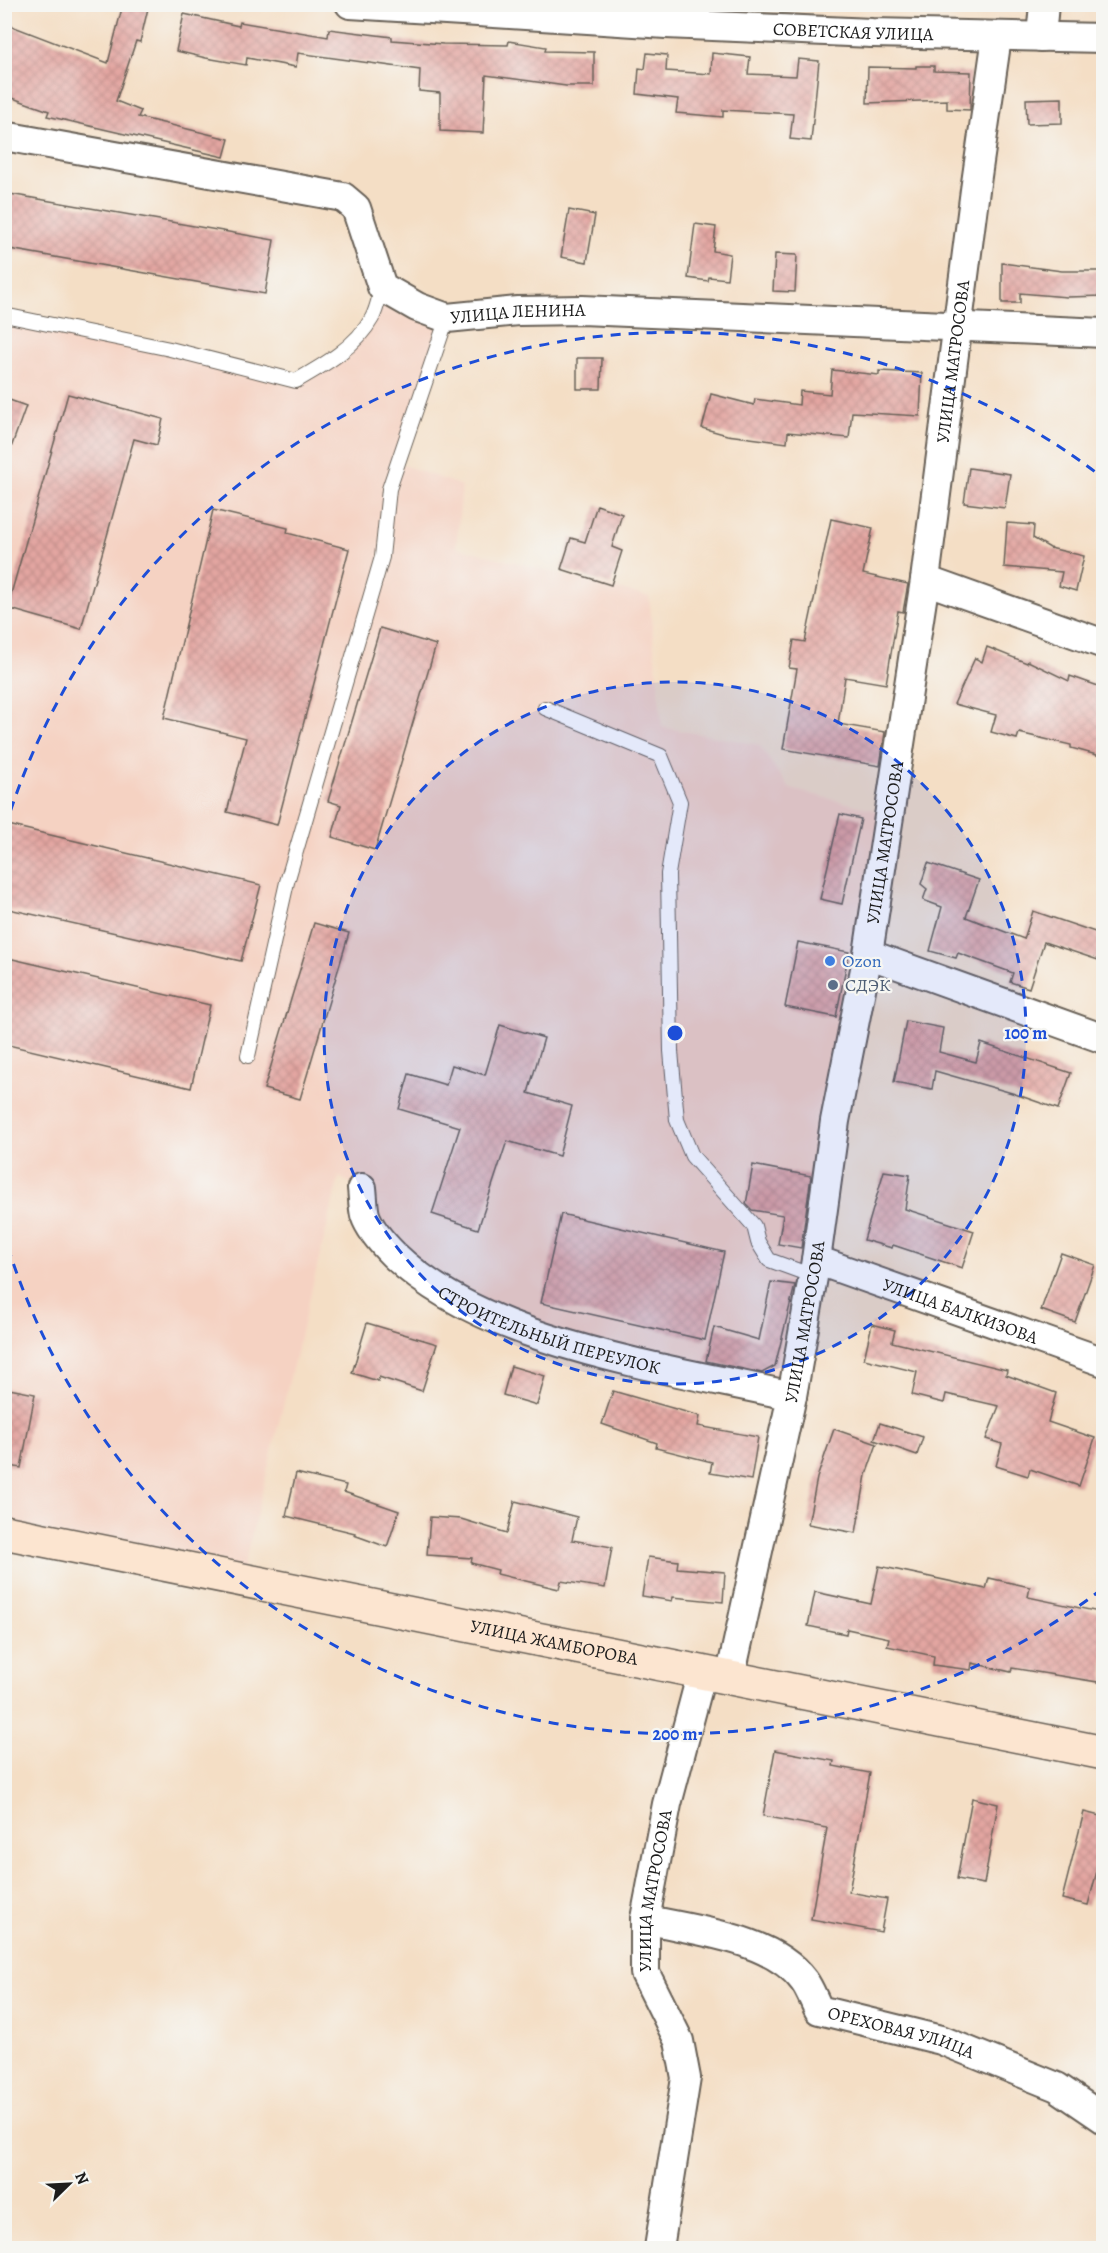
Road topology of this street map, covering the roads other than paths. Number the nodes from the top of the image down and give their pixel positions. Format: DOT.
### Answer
graph roads {
  1 [pos="350,4"];
  2 [pos="1044,4"];
  3 [pos="997,37"];
  4 [pos="1041,37"];
  5 [pos="1104,38"];
  6 [pos="4,136"];
  7 [pos="382,287"];
  8 [pos="4,315"];
  9 [pos="447,318"];
  10 [pos="957,328"];
  11 [pos="1104,333"];
  12 [pos="925,580"];
  13 [pos="1104,644"];
  14 [pos="545,708"];
  15 [pos="868,954"];
  16 [pos="1104,1039"];
  17 [pos="248,1056"];
  18 [pos="362,1188"];
  19 [pos="815,1268"];
  20 [pos="1104,1362"];
  21 [pos="792,1396"];
  22 [pos="4,1532"];
  23 [pos="716,1675"];
  24 [pos="1104,1753"];
  25 [pos="645,1919"];
  26 [pos="1104,2119"];
  27 [pos="659,2248"];
  1 -- 3 [label="street, СОВЕТСКАЯ УЛИЦА"];
  2 -- 4 [label="street"];
  3 -- 4 [label="street, СОВЕТСКАЯ УЛИЦА"];
  3 -- 10 [label="street, УЛИЦА МАТРОСОВА"];
  4 -- 5 [label="street, СОВЕТСКАЯ УЛИЦА"];
  6 -- 7 [label="street"];
  7 -- 8 [label="lane"];
  7 -- 9 [label="street, УЛИЦА ЛЕНИНА"];
  9 -- 10 [label="street, УЛИЦА ЛЕНИНА"];
  9 -- 17 [label="lane"];
  10 -- 11 [label="street, УЛИЦА ЛЕНИНА"];
  10 -- 12 [label="street, УЛИЦА МАТРОСОВА"];
  12 -- 13 [label="street"];
  12 -- 15 [label="street, УЛИЦА МАТРОСОВА"];
  14 -- 19 [label="lane"];
  15 -- 16 [label="street"];
  15 -- 19 [label="street, УЛИЦА МАТРОСОВА"];
  18 -- 21 [label="street, СТРОИТЕЛЬНЫЙ ПЕРЕУЛОК"];
  19 -- 20 [label="street, УЛИЦА БАЛКИЗОВА"];
  19 -- 21 [label="street, УЛИЦА МАТРОСОВА"];
  21 -- 23 [label="street, УЛИЦА МАТРОСОВА"];
  22 -- 23 [label="street, УЛИЦА ЖАМБОРОВА"];
  23 -- 24 [label="street, УЛИЦА ЖАМБОРОВА"];
  23 -- 25 [label="street, УЛИЦА МАТРОСОВА"];
  25 -- 26 [label="street, ОРЕХОВАЯ УЛИЦА"];
  25 -- 27 [label="street, УЛИЦА МАТРОСОВА"];
}
